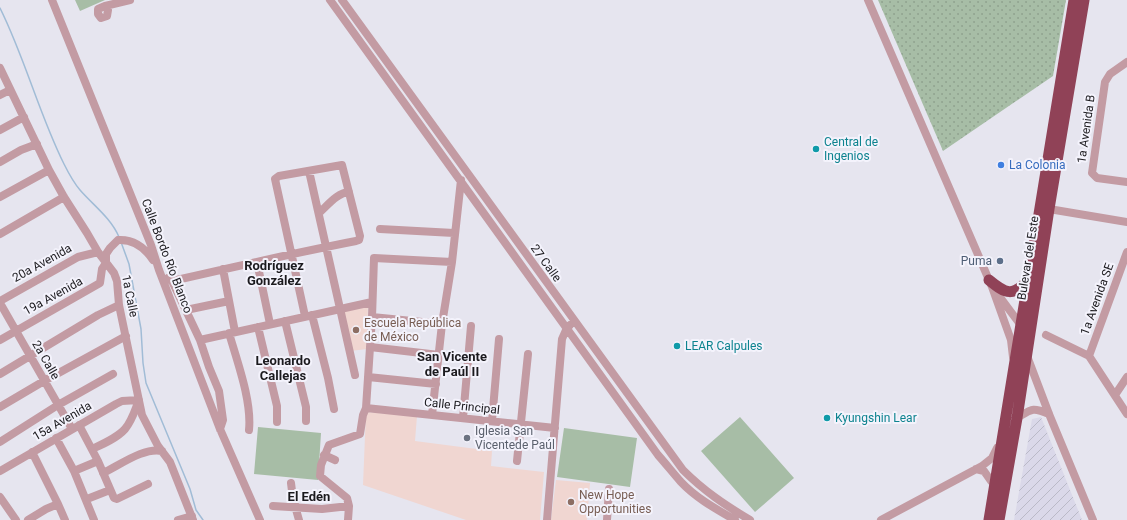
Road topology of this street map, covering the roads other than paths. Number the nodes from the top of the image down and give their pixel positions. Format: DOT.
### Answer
graph roads {
  1 [pos="52,0"];
  2 [pos="130,0"];
  3 [pos="330,0"];
  4 [pos="342,0"];
  5 [pos="868,0"];
  6 [pos="1074,0"];
  7 [pos="1084,0"];
  8 [pos="104,6"];
  9 [pos="359,25"];
  10 [pos="350,28"];
  11 [pos="1127,62"];
  12 [pos="0,68"];
  13 [pos="10,90"];
  14 [pos="0,95"];
  15 [pos="24,117"];
  16 [pos="0,130"];
  17 [pos="37,144"];
  18 [pos="0,162"];
  19 [pos="462,167"];
  20 [pos="49,170"];
  21 [pos="309,171"];
  22 [pos="461,181"];
  23 [pos="1127,182"];
  24 [pos="349,192"];
  25 [pos="0,197"];
  26 [pos="64,197"];
  27 [pos="1049,209"];
  28 [pos="319,213"];
  29 [pos="1127,222"];
  30 [pos="380,229"];
  31 [pos="454,233"];
  32 [pos="0,234"];
  33 [pos="327,247"];
  34 [pos="98,252"];
  35 [pos="1127,252"];
  36 [pos="292,254"];
  37 [pos="257,262"];
  38 [pos="452,262"];
  39 [pos="106,264"];
  40 [pos="223,269"];
  41 [pos="159,270"];
  42 [pos="1033,280"];
  43 [pos="172,281"];
  44 [pos="991,283"];
  45 [pos="229,301"];
  46 [pos="0,302"];
  47 [pos="372,302"];
  48 [pos="119,305"];
  49 [pos="339,308"];
  50 [pos="186,310"];
  51 [pos="308,316"];
  52 [pos="372,317"];
  53 [pos="285,321"];
  54 [pos="574,321"];
  55 [pos="270,324"];
  56 [pos="442,324"];
  57 [pos="1021,325"];
  58 [pos="471,326"];
  59 [pos="258,327"];
  60 [pos="568,328"];
  61 [pos="16,330"];
  62 [pos="232,332"];
  63 [pos="1046,335"];
  64 [pos="126,336"];
  65 [pos="1030,336"];
  66 [pos="499,339"];
  67 [pos="0,340"];
  68 [pos="200,340"];
  69 [pos="370,347"];
  70 [pos="528,354"];
  71 [pos="30,355"];
  72 [pos="439,355"];
  73 [pos="1026,355"];
  74 [pos="1089,356"];
  75 [pos="1014,366"];
  76 [pos="0,374"];
  77 [pos="113,374"];
  78 [pos="355,375"];
  79 [pos="368,377"];
  80 [pos="1127,377"];
  81 [pos="44,381"];
  82 [pos="436,384"];
  83 [pos="1115,395"];
  84 [pos="139,400"];
  85 [pos="58,405"];
  86 [pos="0,407"];
  87 [pos="366,408"];
  88 [pos="334,409"];
  89 [pos="1049,414"];
  90 [pos="1127,414"];
  91 [pos="432,415"];
  92 [pos="463,418"];
  93 [pos="1017,418"];
  94 [pos="492,421"];
  95 [pos="276,422"];
  96 [pos="306,422"];
  97 [pos="520,425"];
  98 [pos="75,427"];
  99 [pos="220,428"];
  100 [pos="555,428"];
  101 [pos="249,430"];
  102 [pos="1003,435"];
  103 [pos="56,438"];
  104 [pos="0,442"];
  105 [pos="997,448"];
  106 [pos="1012,448"];
  107 [pos="92,449"];
  108 [pos="162,451"];
  109 [pos="32,452"];
  110 [pos="324,456"];
  111 [pos="335,460"];
  112 [pos="98,461"];
  113 [pos="517,461"];
  114 [pos="976,469"];
  115 [pos="677,470"];
  116 [pos="0,471"];
  117 [pos="74,471"];
  118 [pos="103,474"];
  119 [pos="991,481"];
  120 [pos="291,483"];
  121 [pos="148,484"];
  122 [pos="697,484"];
  123 [pos="688,488"];
  124 [pos="609,489"];
  125 [pos="110,490"];
  126 [pos="86,499"];
  127 [pos="1,501"];
  128 [pos="58,504"];
  129 [pos="273,506"];
  130 [pos="349,506"];
  131 [pos="294,508"];
  132 [pos="192,518"];
  133 [pos="16,520"];
  134 [pos="28,520"];
  135 [pos="65,520"];
  136 [pos="94,520"];
  137 [pos="178,520"];
  138 [pos="260,520"];
  139 [pos="298,520"];
  140 [pos="348,520"];
  141 [pos="547,520"];
  142 [pos="607,520"];
  143 [pos="735,520"];
  144 [pos="748,520"];
  145 [pos="881,520"];
  146 [pos="982,520"];
  147 [pos="989,520"];
  148 [pos="999,520"];
  149 [pos="1003,520"];
  150 [pos="1093,520"];
  1 -- 41 [label="street, Calle Bordo Río Blanco"];
  2 -- 8 [label="street"];
  3 -- 10 [label="street, 27 Calle"];
  4 -- 9 [label="street, 27 Calle"];
  5 -- 44 [label="street"];
  6 -- 42 [label="highway, Bulevar del Este"];
  7 -- 27 [label="highway, Bulevar del Este"];
  9 -- 10 [label="street"];
  9 -- 19 [label="street, 27 Calle"];
  10 -- 22 [label="street, 27 Calle"];
  11 -- 23 [label="street, 1a Avenida B"];
  12 -- 13 [label="street, 1a Calle"];
  13 -- 14 [label="street"];
  13 -- 15 [label="street, 1a Calle"];
  15 -- 16 [label="street"];
  15 -- 17 [label="street, 1a Calle"];
  17 -- 18 [label="street"];
  17 -- 20 [label="street, 1a Calle"];
  19 -- 22 [label="street"];
  19 -- 54 [label="street, 27 Calle"];
  20 -- 25 [label="street"];
  20 -- 26 [label="street, 1a Calle"];
  21 -- 24 [label="street"];
  21 -- 28 [label="street"];
  21 -- 36 [label="street"];
  22 -- 31 [label="street"];
  22 -- 60 [label="street, 27 Calle"];
  24 -- 28 [label="street"];
  24 -- 33 [label="street"];
  26 -- 32 [label="street"];
  26 -- 34 [label="street, 1a Calle"];
  27 -- 29 [label="street"];
  27 -- 42 [label="highway, Bulevar del Este"];
  28 -- 33 [label="street"];
  30 -- 31 [label="street"];
  31 -- 38 [label="street"];
  33 -- 36 [label="street"];
  33 -- 49 [label="street"];
  34 -- 39 [label="street, 1a Calle"];
  34 -- 46 [label="street, 20a Avenida"];
  35 -- 74 [label="street, 1a Avenida SE"];
  36 -- 37 [label="street"];
  36 -- 51 [label="street"];
  37 -- 40 [label="street"];
  37 -- 55 [label="street"];
  38 -- 47 [label="street"];
  38 -- 56 [label="street"];
  39 -- 41 [label="street, 19a Avenida"];
  39 -- 48 [label="street, 1a Calle"];
  39 -- 61 [label="street, 19a Avenida"];
  40 -- 43 [label="street"];
  40 -- 45 [label="street"];
  41 -- 43 [label="street"];
  41 -- 99 [label="street, Calle Bordo Río Blanco"];
  42 -- 44 [label="highway"];
  42 -- 57 [label="highway, Bulevar del Este"];
  42 -- 65 [label="highway, Bulevar del Este"];
  43 -- 50 [label="street"];
  44 -- 57 [label="street"];
  44 -- 75 [label="street"];
  45 -- 50 [label="street"];
  45 -- 62 [label="street"];
  46 -- 61 [label="street, 2a Calle"];
  47 -- 49 [label="street"];
  47 -- 52 [label="street"];
  48 -- 64 [label="street, 1a Calle"];
  48 -- 71 [label="street"];
  49 -- 51 [label="street"];
  49 -- 78 [label="street"];
  50 -- 68 [label="street"];
  51 -- 53 [label="street"];
  51 -- 88 [label="street"];
  52 -- 56 [label="street"];
  52 -- 69 [label="street"];
  53 -- 55 [label="street"];
  53 -- 96 [label="street"];
  54 -- 60 [label="street"];
  54 -- 115 [label="street, 27 Calle"];
  55 -- 59 [label="street"];
  56 -- 72 [label="street"];
  57 -- 65 [label="street"];
  57 -- 75 [label="highway, Bulevar del Este"];
  58 -- 92 [label="street"];
  59 -- 62 [label="street"];
  59 -- 95 [label="street"];
  60 -- 100 [label="street"];
  60 -- 115 [label="street, 27 Calle"];
  61 -- 67 [label="street, 19a Avenida"];
  61 -- 71 [label="street, 2a Calle"];
  62 -- 68 [label="street"];
  62 -- 101 [label="street"];
  63 -- 74 [label="street"];
  64 -- 81 [label="street"];
  64 -- 84 [label="street, 1a Calle"];
  65 -- 73 [label="highway, Bulevar del Este"];
  66 -- 94 [label="street"];
  68 -- 99 [label="street"];
  69 -- 72 [label="street"];
  69 -- 79 [label="street"];
  70 -- 97 [label="street"];
  71 -- 76 [label="street"];
  71 -- 81 [label="street, 2a Calle"];
  72 -- 82 [label="street"];
  73 -- 89 [label="street"];
  73 -- 93 [label="highway, Bulevar del Este"];
  74 -- 83 [label="street"];
  75 -- 102 [label="highway, Bulevar del Este"];
  77 -- 85 [label="street"];
  79 -- 82 [label="street"];
  79 -- 87 [label="street"];
  80 -- 83 [label="street"];
  81 -- 85 [label="street, 2a Calle"];
  81 -- 86 [label="street"];
  82 -- 91 [label="street"];
  83 -- 90 [label="street"];
  84 -- 98 [label="street, 15a Avenida"];
  84 -- 107 [label="street"];
  84 -- 108 [label="street, 1a Calle"];
  85 -- 98 [label="street, 2a Calle"];
  85 -- 104 [label="street"];
  87 -- 91 [label="street, Calle Principal"];
  87 -- 110 [label="street"];
  89 -- 93 [label="street"];
  89 -- 150 [label="street"];
  91 -- 92 [label="street, Calle Principal"];
  92 -- 94 [label="street, Calle Principal"];
  93 -- 106 [label="highway, Bulevar del Este"];
  94 -- 97 [label="street, Calle Principal"];
  97 -- 100 [label="street, Calle Principal"];
  97 -- 113 [label="street"];
  98 -- 103 [label="street, 15a Avenida"];
  98 -- 107 [label="street, 2a Calle"];
  99 -- 138 [label="street, Calle Bordo Río Blanco"];
  100 -- 141 [label="street"];
  102 -- 105 [label="highway"];
  102 -- 147 [label="highway, Bulevar del Este"];
  103 -- 109 [label="street, 15a Avenida"];
  103 -- 117 [label="street"];
  105 -- 114 [label="street"];
  105 -- 119 [label="highway"];
  106 -- 148 [label="highway, Bulevar del Este"];
  106 -- 149 [label="highway"];
  107 -- 112 [label="street, 2a Calle"];
  108 -- 118 [label="street"];
  108 -- 132 [label="street, 1a Calle"];
  109 -- 116 [label="street, 15a Avenida"];
  109 -- 128 [label="street"];
  110 -- 111 [label="street"];
  110 -- 130 [label="street"];
  112 -- 117 [label="street"];
  112 -- 118 [label="street, 2a Calle"];
  114 -- 119 [label="street"];
  114 -- 145 [label="street"];
  115 -- 122 [label="street, 27 Calle"];
  115 -- 123 [label="street, 27 Calle"];
  117 -- 126 [label="street"];
  118 -- 125 [label="street, 2a Calle"];
  119 -- 146 [label="highway"];
  120 -- 131 [label="street"];
  121 -- 125 [label="street"];
  122 -- 123 [label="street"];
  122 -- 144 [label="street, 27 Calle"];
  123 -- 143 [label="street, 27 Calle"];
  124 -- 142 [label="street"];
  125 -- 126 [label="street"];
  126 -- 136 [label="street"];
  127 -- 133 [label="street"];
  128 -- 134 [label="street"];
  128 -- 135 [label="street"];
  129 -- 131 [label="street"];
  130 -- 131 [label="street"];
  130 -- 140 [label="street"];
  131 -- 139 [label="street"];
  132 -- 137 [label="street"];
}
